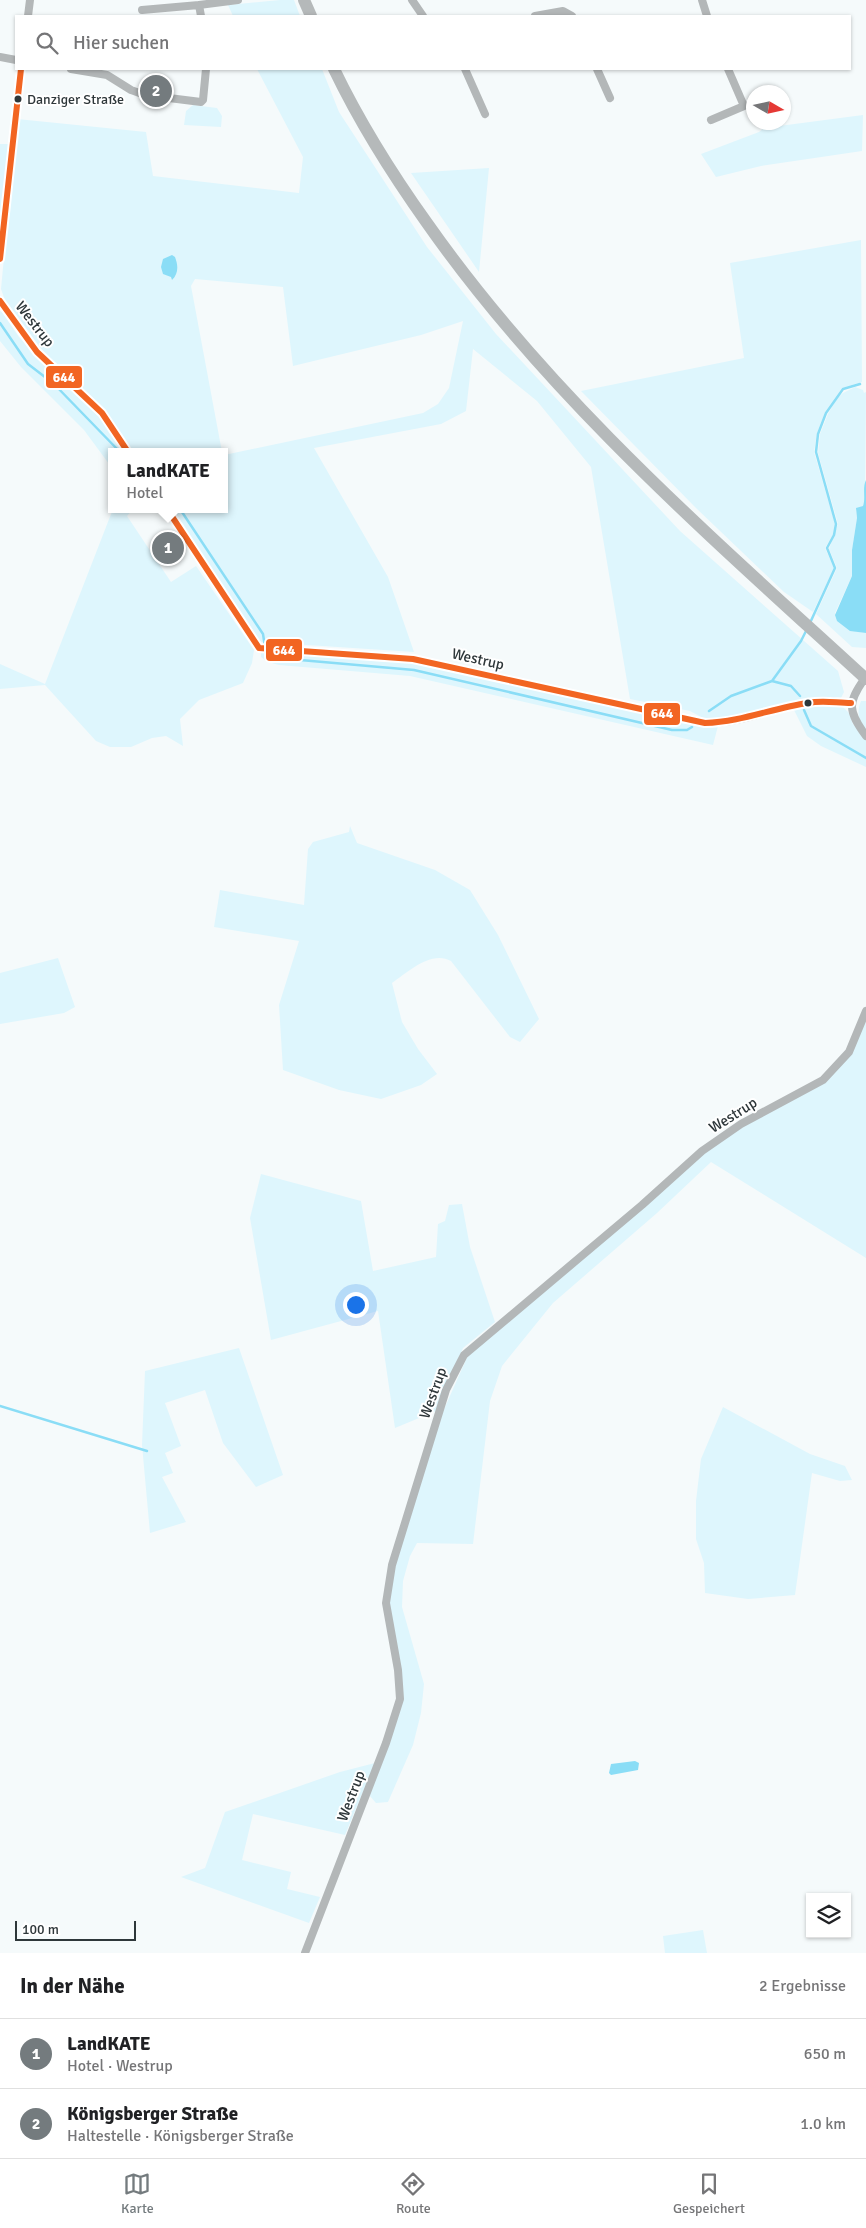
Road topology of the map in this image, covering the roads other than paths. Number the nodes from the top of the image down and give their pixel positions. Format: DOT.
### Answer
graph roads {
  1 [pos="30,0"];
  2 [pos="238,0"];
  3 [pos="304,0"];
  4 [pos="412,0"];
  5 [pos="702,0"];
  6 [pos="199,6"];
  7 [pos="142,10"];
  8 [pos="28,15"];
  9 [pos="201,15"];
  10 [pos="311,15"];
  11 [pos="422,15"];
  12 [pos="540,15"];
  13 [pos="570,15"];
  14 [pos="707,15"];
  15 [pos="0,57"];
  16 [pos="15,60"];
  17 [pos="22,70"];
  18 [pos="79,70"];
  19 [pos="206,70"];
  20 [pos="335,70"];
  21 [pos="464,70"];
  22 [pos="597,70"];
  23 [pos="728,70"];
  24 [pos="610,98"];
  25 [pos="485,114"];
  26 [pos="711,120"];
  27 [pos="0,259"];
  28 [pos="0,301"];
  29 [pos="125,448"];
  30 [pos="170,513"];
  31 [pos="865,678"];
  32 [pos="851,703"];
  33 [pos="866,736"];
  34 [pos="866,1012"];
  35 [pos="305,1953"];
  1 -- 8 [label="street"];
  2 -- 6 [label="street"];
  3 -- 10 [label="main road"];
  4 -- 11 [label="street"];
  5 -- 14 [label="street"];
  6 -- 7 [label="street"];
  6 -- 9 [label="street"];
  12 -- 13 [label="street"];
  15 -- 16 [label="street"];
  17 -- 27 [label="street"];
  18 -- 19 [label="street"];
  20 -- 31 [label="main road"];
  21 -- 25 [label="street"];
  22 -- 24 [label="street"];
  23 -- 26 [label="street"];
  28 -- 29 [label="street, Westrup"];
  30 -- 32 [label="street, Westrup"];
  31 -- 32 [label="street"];
  32 -- 33 [label="street"];
  34 -- 35 [label="street, Westrup"];
}
